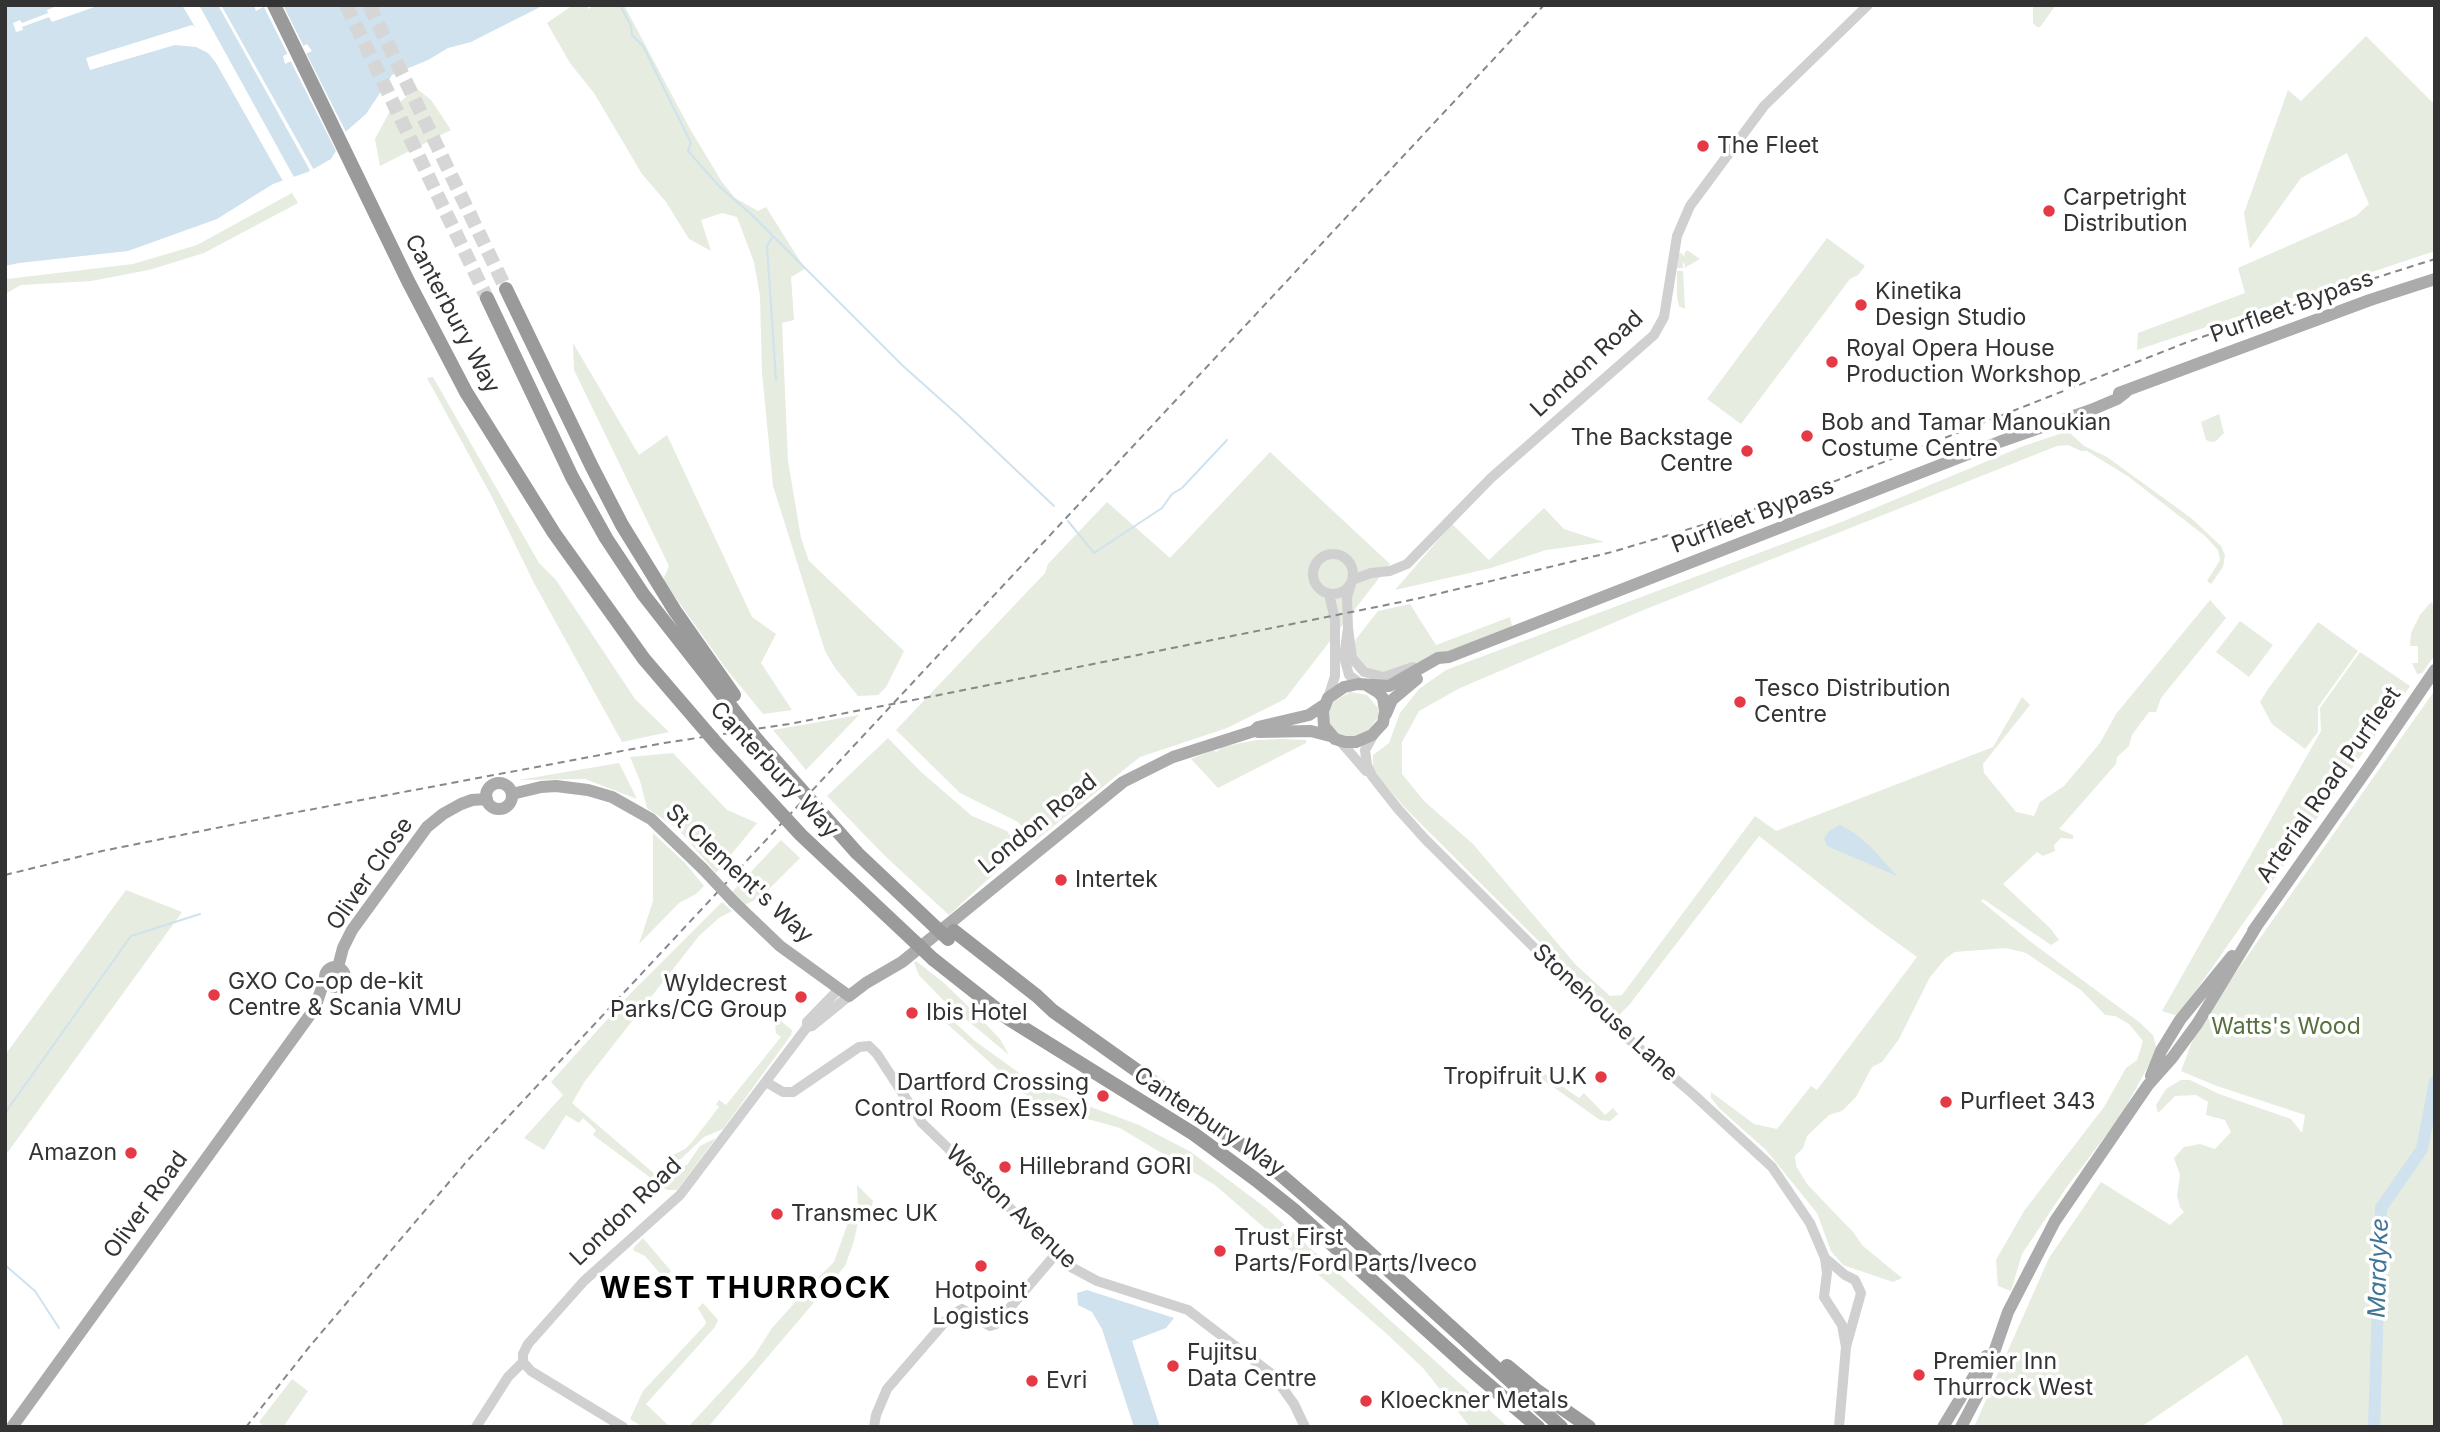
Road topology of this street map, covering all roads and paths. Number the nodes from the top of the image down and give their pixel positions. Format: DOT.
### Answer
graph roads {
  1 [pos="274,5"];
  2 [pos="1868,5"];
  3 [pos="2435,279"];
  4 [pos="506,289"];
  5 [pos="487,298"];
  6 [pos="1351,566"];
  7 [pos="1371,573"];
  8 [pos="1351,582"];
  9 [pos="1329,594"];
  10 [pos="1348,628"];
  11 [pos="1449,657"];
  12 [pos="1427,664"];
  13 [pos="2435,670"];
  14 [pos="1363,685"];
  15 [pos="1326,702"];
  16 [pos="740,710"];
  17 [pos="1385,717"];
  18 [pos="1254,731"];
  19 [pos="1376,732"];
  20 [pos="1335,738"];
  21 [pos="1372,776"];
  22 [pos="512,794"];
  23 [pos="486,799"];
  24 [pos="338,967"];
  25 [pos="325,978"];
  26 [pos="340,985"];
  27 [pos="844,993"];
  28 [pos="315,1007"];
  29 [pos="766,1082"];
  30 [pos="1055,1255"];
  31 [pos="1825,1258"];
  32 [pos="1845,1275"];
  33 [pos="1826,1285"];
  34 [pos="1857,1306"];
  35 [pos="1832,1309"];
  36 [pos="1457,1331"];
  37 [pos="1998,1336"];
  38 [pos="1846,1347"];
  39 [pos="523,1362"];
  40 [pos="1469,1368"];
  41 [pos="1841,1414"];
  42 [pos="12,1427"];
  43 [pos="476,1427"];
  44 [pos="623,1427"];
  45 [pos="874,1427"];
  46 [pos="1305,1427"];
  47 [pos="1524,1427"];
  48 [pos="1538,1427"];
  49 [pos="1561,1427"];
  50 [pos="1589,1427"];
  51 [pos="1839,1427"];
  52 [pos="1846,1427"];
  53 [pos="1942,1427"];
  54 [pos="1961,1427"];
  1 -- 40 [label="highway, Canterbury Way, bridge"];
  2 -- 7 [label="street, London Road"];
  3 -- 11 [label="main road, Purfleet Bypass"];
  4 -- 16 [label="highway, Canterbury Way"];
  5 -- 16 [label="highway, Canterbury Way"];
  6 -- 7 [label="street"];
  6 -- 8 [label="street"];
  6 -- 9 [label="street"];
  7 -- 8 [label="street, London Road"];
  8 -- 9 [label="street"];
  8 -- 10 [label="street"];
  9 -- 15 [label="street"];
  10 -- 12 [label="street"];
  10 -- 14 [label="street"];
  11 -- 12 [label="main road, Purfleet Bypass"];
  11 -- 17 [label="main road, Purfleet Bypass"];
  12 -- 14 [label="main road, Purfleet Bypass"];
  13 -- 37 [label="main road, Arterial Road Purfleet"];
  14 -- 15 [label="main road"];
  14 -- 17 [label="main road"];
  15 -- 18 [label="main road, London Road"];
  15 -- 20 [label="main road"];
  16 -- 36 [label="highway, Canterbury Way"];
  17 -- 19 [label="main road"];
  18 -- 20 [label="main road, London Road"];
  18 -- 27 [label="main road, London Road"];
  19 -- 20 [label="main road"];
  19 -- 21 [label="street"];
  20 -- 21 [label="street, Stonehouse Lane"];
  21 -- 31 [label="street, Stonehouse Lane"];
  22 -- 23 [label="main road, St Clement's Way"];
  22 -- 23 [label="main road, St Clement's Way"];
  22 -- 27 [label="main road, St Clement's Way, bridge"];
  23 -- 24 [label="main road, Oliver Close"];
  24 -- 25 [label="main road"];
  24 -- 26 [label="main road"];
  25 -- 26 [label="main road"];
  25 -- 28 [label="main road, Oliver Road"];
  26 -- 28 [label="main road, Oliver Road"];
  27 -- 29 [label="street, London Road"];
  28 -- 42 [label="main road, Oliver Road"];
  29 -- 30 [label="street, Weston Avenue"];
  29 -- 39 [label="street, London Road"];
  30 -- 45 [label="street"];
  30 -- 46 [label="street, Weston Avenue"];
  31 -- 32 [label="street, Stonehouse Lane"];
  31 -- 33 [label="street, Stonehouse Lane"];
  32 -- 33 [label="street"];
  32 -- 34 [label="street, Stonehouse Lane"];
  33 -- 35 [label="street, Stonehouse Lane"];
  34 -- 35 [label="street"];
  34 -- 38 [label="street, Stonehouse Lane"];
  35 -- 38 [label="street, Stonehouse Lane"];
  36 -- 49 [label="highway"];
  36 -- 50 [label="highway"];
  37 -- 53 [label="main road, Arterial Road Purfleet"];
  37 -- 54 [label="main road, Arterial Road Purfleet"];
  38 -- 41 [label="street, Stonehouse Lane"];
  39 -- 43 [label="street, London Road"];
  39 -- 44 [label="street"];
  40 -- 47 [label="highway"];
  40 -- 48 [label="highway"];
  41 -- 51 [label="street, Stonehouse Lane"];
  41 -- 52 [label="street, Stonehouse Lane"];
}
